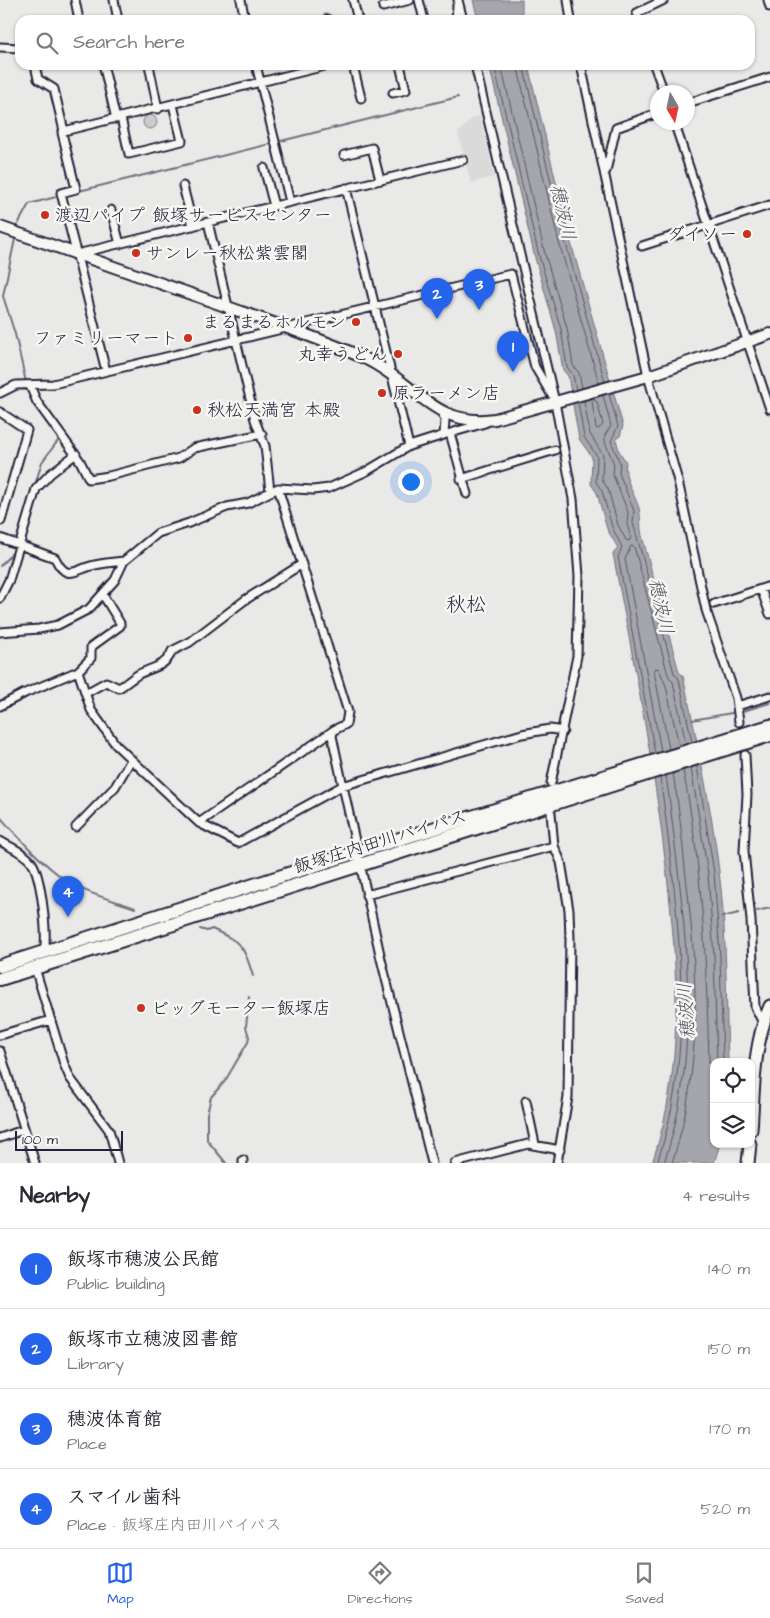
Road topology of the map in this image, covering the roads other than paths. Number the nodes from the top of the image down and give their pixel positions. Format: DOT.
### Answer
graph roads {
  1 [pos="75,0"];
  2 [pos="114,0"];
  3 [pos="241,0"];
  4 [pos="353,0"];
  5 [pos="410,0"];
  6 [pos="419,0"];
  7 [pos="457,0"];
  8 [pos="568,0"];
  9 [pos="664,0"];
  10 [pos="768,0"];
  11 [pos="382,6"];
  12 [pos="770,7"];
  13 [pos="78,15"];
  14 [pos="117,15"];
  15 [pos="244,15"];
  16 [pos="357,15"];
  17 [pos="423,15"];
  18 [pos="456,15"];
  19 [pos="462,15"];
  20 [pos="570,15"];
  21 [pos="638,15"];
  22 [pos="0,47"];
  23 [pos="15,48"];
  24 [pos="36,70"];
  25 [pos="105,70"];
  26 [pos="149,70"];
  27 [pos="257,70"];
  28 [pos="304,70"];
  29 [pos="354,70"];
  30 [pos="401,70"];
  31 [pos="475,70"];
  32 [pos="582,70"];
  33 [pos="656,70"];
  34 [pos="770,77"];
  35 [pos="260,82"];
  36 [pos="661,85"];
  37 [pos="394,93"];
  38 [pos="362,98"];
  39 [pos="695,101"];
  40 [pos="173,105"];
  41 [pos="158,109"];
  42 [pos="650,116"];
  43 [pos="118,118"];
  44 [pos="677,130"];
  45 [pos="64,131"];
  46 [pos="344,155"];
  47 [pos="463,160"];
  48 [pos="264,168"];
  49 [pos="605,173"];
  50 [pos="380,180"];
  51 [pos="183,186"];
  52 [pos="346,188"];
  53 [pos="290,202"];
  54 [pos="770,205"];
  55 [pos="274,206"];
  56 [pos="111,210"];
  57 [pos="208,222"];
  58 [pos="709,225"];
  59 [pos="192,226"];
  60 [pos="0,227"];
  61 [pos="120,244"];
  62 [pos="642,246"];
  63 [pos="77,254"];
  64 [pos="375,306"];
  65 [pos="227,307"];
  66 [pos="286,328"];
  67 [pos="770,334"];
  68 [pos="235,339"];
  69 [pos="748,342"];
  70 [pos="106,371"];
  71 [pos="392,374"];
  72 [pos="648,376"];
  73 [pos="30,386"];
  74 [pos="0,393"];
  75 [pos="555,400"];
  76 [pos="770,409"];
  77 [pos="0,412"];
  78 [pos="442,412"];
  79 [pos="495,420"];
  80 [pos="262,434"];
  81 [pos="447,434"];
  82 [pos="409,446"];
  83 [pos="555,450"];
  84 [pos="76,454"];
  85 [pos="461,479"];
  86 [pos="278,488"];
  87 [pos="270,490"];
  88 [pos="467,494"];
  89 [pos="1,521"];
  90 [pos="0,538"];
  91 [pos="19,545"];
  92 [pos="124,561"];
  93 [pos="302,564"];
  94 [pos="770,586"];
  95 [pos="761,589"];
  96 [pos="102,595"];
  97 [pos="0,598"];
  98 [pos="714,604"];
  99 [pos="770,614"];
  100 [pos="0,632"];
  101 [pos="78,672"];
  102 [pos="86,693"];
  103 [pos="770,696"];
  104 [pos="0,706"];
  105 [pos="770,721"];
  106 [pos="770,726"];
  107 [pos="334,730"];
  108 [pos="563,731"];
  109 [pos="770,735"];
  110 [pos="726,743"];
  111 [pos="745,755"];
  112 [pos="131,760"];
  113 [pos="551,783"];
  114 [pos="342,786"];
  115 [pos="577,789"];
  116 [pos="551,813"];
  117 [pos="199,823"];
  118 [pos="76,827"];
  119 [pos="0,841"];
  120 [pos="554,846"];
  121 [pos="357,852"];
  122 [pos="360,865"];
  123 [pos="366,895"];
  124 [pos="45,952"];
  125 [pos="0,966"];
  126 [pos="35,968"];
  127 [pos="0,979"];
  128 [pos="770,1006"];
  129 [pos="51,1020"];
  130 [pos="763,1022"];
  131 [pos="0,1034"];
  132 [pos="0,1051"];
  133 [pos="526,1101"];
  134 [pos="752,1103"];
  135 [pos="24,1130"];
  136 [pos="0,1138"];
  137 [pos="535,1144"];
  138 [pos="750,1148"];
  139 [pos="560,1150"];
  140 [pos="35,1163"];
  141 [pos="118,1163"];
  142 [pos="432,1163"];
  143 [pos="455,1163"];
  144 [pos="557,1163"];
  145 [pos="748,1163"];
  1 -- 13 [label="street"];
  2 -- 14 [label="street"];
  3 -- 15 [label="street"];
  4 -- 16 [label="street"];
  5 -- 11 [label="street"];
  6 -- 17 [label="street"];
  7 -- 18 [label="street"];
  7 -- 19 [label="street"];
  8 -- 20 [label="street"];
  9 -- 21 [label="street"];
  10 -- 12 [label="street"];
  22 -- 23 [label="street"];
  24 -- 45 [label="street"];
  25 -- 43 [label="street"];
  26 -- 41 [label="street"];
  27 -- 35 [label="street"];
  28 -- 35 [label="street"];
  29 -- 38 [label="street"];
  30 -- 37 [label="street"];
  31 -- 75 [label="street"];
  32 -- 49 [label="street"];
  33 -- 36 [label="street"];
  34 -- 39 [label="street"];
  35 -- 40 [label="street"];
  35 -- 53 [label="street"];
  40 -- 41 [label="street"];
  40 -- 43 [label="street"];
  41 -- 43 [label="street"];
  42 -- 49 [label="street"];
  43 -- 45 [label="street"];
  44 -- 58 [label="street"];
  45 -- 63 [label="street"];
  46 -- 50 [label="street"];
  47 -- 50 [label="street"];
  48 -- 55 [label="street"];
  49 -- 72 [label="street"];
  50 -- 52 [label="street"];
  51 -- 59 [label="street"];
  52 -- 53 [label="street"];
  52 -- 64 [label="street"];
  53 -- 55 [label="street"];
  54 -- 58 [label="street"];
  55 -- 57 [label="street"];
  56 -- 61 [label="street"];
  57 -- 59 [label="street"];
  57 -- 65 [label="street"];
  58 -- 62 [label="street"];
  58 -- 69 [label="street"];
  59 -- 61 [label="street"];
  60 -- 63 [label="street"];
  61 -- 63 [label="street"];
  63 -- 65 [label="street"];
  63 -- 70 [label="street"];
  64 -- 66 [label="street"];
  64 -- 71 [label="street"];
  64 -- 75 [label="street"];
  65 -- 66 [label="street"];
  65 -- 68 [label="street"];
  66 -- 68 [label="street"];
  66 -- 71 [label="street"];
  67 -- 69 [label="street"];
  68 -- 70 [label="street"];
  68 -- 80 [label="street"];
  69 -- 72 [label="street"];
  69 -- 76 [label="street"];
  70 -- 73 [label="street"];
  71 -- 78 [label="street"];
  71 -- 82 [label="street"];
  72 -- 75 [label="street"];
  72 -- 103 [label="street"];
  73 -- 74 [label="street"];
  73 -- 84 [label="street"];
  75 -- 79 [label="street"];
  75 -- 108 [label="street"];
  77 -- 89 [label="street"];
  78 -- 79 [label="street"];
  78 -- 81 [label="street"];
  79 -- 81 [label="street"];
  80 -- 84 [label="street"];
  80 -- 87 [label="street"];
  81 -- 82 [label="street"];
  81 -- 85 [label="street"];
  82 -- 86 [label="street"];
  83 -- 85 [label="street"];
  84 -- 91 [label="street"];
  85 -- 88 [label="street"];
  86 -- 87 [label="street"];
  86 -- 93 [label="street"];
  87 -- 92 [label="street"];
  90 -- 91 [label="street"];
  91 -- 92 [label="street"];
  91 -- 97 [label="street"];
  92 -- 96 [label="street"];
  93 -- 102 [label="street"];
  93 -- 107 [label="street"];
  94 -- 95 [label="street"];
  95 -- 98 [label="street"];
  95 -- 99 [label="street"];
  96 -- 100 [label="street"];
  96 -- 101 [label="street"];
  101 -- 102 [label="street"];
  101 -- 104 [label="street"];
  102 -- 112 [label="street"];
  105 -- 110 [label="highway"];
  106 -- 110 [label="highway, 飯塚庄内田川バイパス"];
  107 -- 114 [label="street"];
  107 -- 117 [label="street"];
  108 -- 113 [label="street"];
  108 -- 114 [label="street"];
  109 -- 110 [label="highway, 飯塚庄内田川バイパス"];
  110 -- 115 [label="highway, 飯塚庄内田川バイパス"];
  111 -- 130 [label="street"];
  112 -- 117 [label="street"];
  112 -- 118 [label="street"];
  114 -- 117 [label="street"];
  114 -- 121 [label="street"];
  115 -- 121 [label="highway, 飯塚庄内田川バイパス"];
  115 -- 122 [label="highway, 飯塚庄内田川バイパス"];
  116 -- 120 [label="street"];
  119 -- 124 [label="street"];
  120 -- 123 [label="street"];
  120 -- 139 [label="street"];
  121 -- 122 [label="street"];
  121 -- 124 [label="highway, 飯塚庄内田川バイパス"];
  122 -- 123 [label="street"];
  122 -- 126 [label="highway, 飯塚庄内田川バイパス"];
  123 -- 142 [label="street"];
  124 -- 125 [label="highway, 飯塚庄内田川バイパス"];
  124 -- 126 [label="street"];
  126 -- 127 [label="highway, 飯塚庄内田川バイパス"];
  126 -- 129 [label="street"];
  128 -- 130 [label="main road"];
  129 -- 131 [label="street"];
  129 -- 141 [label="street"];
  130 -- 134 [label="main road"];
  132 -- 135 [label="street"];
  133 -- 137 [label="street"];
  135 -- 136 [label="street"];
  135 -- 140 [label="street"];
  137 -- 139 [label="street"];
  137 -- 143 [label="street"];
  138 -- 145 [label="main road"];
  139 -- 144 [label="street"];
}
